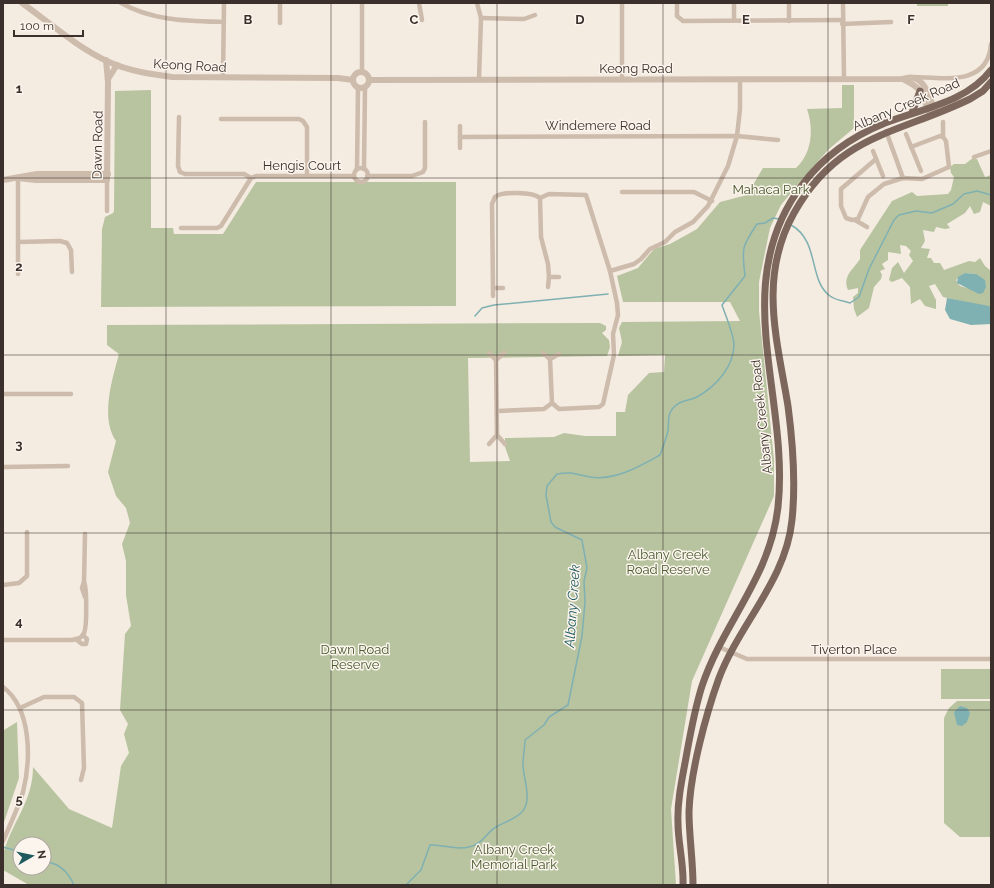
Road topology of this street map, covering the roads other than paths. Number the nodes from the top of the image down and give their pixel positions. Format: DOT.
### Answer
graph roads {
  1 [pos="22,3"];
  2 [pos="121,3"];
  3 [pos="224,3"];
  4 [pos="280,3"];
  5 [pos="362,3"];
  6 [pos="419,3"];
  7 [pos="477,3"];
  8 [pos="622,3"];
  9 [pos="677,3"];
  10 [pos="734,3"];
  11 [pos="789,3"];
  12 [pos="843,3"];
  13 [pos="535,15"];
  14 [pos="481,18"];
  15 [pos="422,20"];
  16 [pos="734,20"];
  17 [pos="789,20"];
  18 [pos="224,22"];
  19 [pos="842,22"];
  20 [pos="891,22"];
  21 [pos="280,23"];
  22 [pos="991,44"];
  23 [pos="106,60"];
  24 [pos="117,65"];
  25 [pos="991,70"];
  26 [pos="362,72"];
  27 [pos="913,77"];
  28 [pos="932,77"];
  29 [pos="223,78"];
  30 [pos="108,79"];
  31 [pos="479,79"];
  32 [pos="622,79"];
  33 [pos="740,79"];
  34 [pos="844,79"];
  35 [pos="904,79"];
  36 [pos="353,80"];
  37 [pos="369,80"];
  38 [pos="991,82"];
  39 [pos="919,86"];
  40 [pos="365,87"];
  41 [pos="358,88"];
  42 [pos="930,106"];
  43 [pos="912,113"];
  44 [pos="932,114"];
  45 [pos="179,117"];
  46 [pos="221,119"];
  47 [pos="425,122"];
  48 [pos="943,122"];
  49 [pos="460,126"];
  50 [pos="886,131"];
  51 [pos="906,134"];
  52 [pos="737,136"];
  53 [pos="460,137"];
  54 [pos="943,137"];
  55 [pos="778,140"];
  56 [pos="911,147"];
  57 [pos="460,148"];
  58 [pos="873,150"];
  59 [pos="991,151"];
  60 [pos="831,155"];
  61 [pos="974,157"];
  62 [pos="876,159"];
  63 [pos="837,160"];
  64 [pos="357,169"];
  65 [pos="364,169"];
  66 [pos="920,171"];
  67 [pos="307,175"];
  68 [pos="354,176"];
  69 [pos="367,176"];
  70 [pos="883,176"];
  71 [pos="108,177"];
  72 [pos="18,178"];
  73 [pos="251,178"];
  74 [pos="903,178"];
  75 [pos="3,180"];
  76 [pos="622,192"];
  77 [pos="540,198"];
  78 [pos="712,201"];
  79 [pos="107,211"];
  80 [pos="855,220"];
  81 [pos="867,227"];
  82 [pos="181,228"];
  83 [pos="18,242"];
  84 [pos="610,271"];
  85 [pos="72,272"];
  86 [pos="18,274"];
  87 [pos="549,277"];
  88 [pos="559,277"];
  89 [pos="548,287"];
  90 [pos="493,288"];
  91 [pos="503,288"];
  92 [pos="493,296"];
  93 [pos="489,353"];
  94 [pos="504,353"];
  95 [pos="543,353"];
  96 [pos="559,354"];
  97 [pos="550,359"];
  98 [pos="496,360"];
  99 [pos="3,394"];
  100 [pos="71,394"];
  101 [pos="552,403"];
  102 [pos="497,411"];
  103 [pos="497,435"];
  104 [pos="489,444"];
  105 [pos="505,444"];
  106 [pos="68,466"];
  107 [pos="3,467"];
  108 [pos="27,532"];
  109 [pos="85,534"];
  110 [pos="3,585"];
  111 [pos="83,635"];
  112 [pos="3,640"];
  113 [pos="77,640"];
  114 [pos="719,647"];
  115 [pos="731,652"];
  116 [pos="991,659"];
  117 [pos="3,687"];
  118 [pos="20,708"];
  119 [pos="81,780"];
  120 [pos="3,840"];
  121 [pos="683,885"];
  122 [pos="693,885"];
  1 -- 23 [label="street, Keong Road"];
  2 -- 18 [label="street"];
  3 -- 18 [label="street"];
  4 -- 21 [label="street"];
  5 -- 26 [label="street"];
  6 -- 15 [label="street"];
  7 -- 14 [label="street"];
  8 -- 32 [label="street"];
  9 -- 16 [label="street"];
  10 -- 16 [label="street"];
  11 -- 17 [label="street"];
  12 -- 19 [label="street"];
  13 -- 14 [label="street"];
  14 -- 31 [label="street"];
  16 -- 17 [label="street"];
  17 -- 19 [label="street"];
  18 -- 29 [label="street"];
  19 -- 20 [label="street"];
  19 -- 34 [label="street"];
  22 -- 28 [label="street, Keong Road"];
  23 -- 24 [label="street, Keong Road"];
  23 -- 30 [label="street, Dawn Road"];
  24 -- 29 [label="street, Keong Road"];
  24 -- 30 [label="street"];
  25 -- 42 [label="main road, Albany Creek Road"];
  26 -- 36 [label="street"];
  26 -- 37 [label="street"];
  27 -- 28 [label="street, Keong Road"];
  27 -- 35 [label="street, Keong Road"];
  27 -- 39 [label="street"];
  28 -- 39 [label="street, Keong Road"];
  29 -- 36 [label="street, Keong Road"];
  30 -- 71 [label="street, Dawn Road"];
  31 -- 32 [label="street, Keong Road"];
  31 -- 37 [label="street, Keong Road"];
  32 -- 33 [label="street, Keong Road"];
  33 -- 34 [label="street, Keong Road"];
  33 -- 52 [label="street"];
  34 -- 35 [label="street, Keong Road"];
  35 -- 39 [label="street"];
  36 -- 41 [label="street"];
  37 -- 40 [label="street"];
  38 -- 44 [label="main road, Albany Creek Road"];
  39 -- 42 [label="street"];
  39 -- 43 [label="main road"];
  40 -- 41 [label="street"];
  40 -- 65 [label="street"];
  41 -- 64 [label="street"];
  42 -- 43 [label="main road, Albany Creek Road"];
  42 -- 44 [label="street"];
  43 -- 60 [label="main road, Albany Creek Road"];
  44 -- 50 [label="main road, Albany Creek Road"];
  45 -- 73 [label="street"];
  46 -- 67 [label="street"];
  47 -- 69 [label="street"];
  48 -- 54 [label="street"];
  49 -- 53 [label="street"];
  50 -- 63 [label="main road, Albany Creek Road"];
  50 -- 74 [label="street"];
  51 -- 56 [label="street"];
  52 -- 53 [label="street, Windemere Road"];
  52 -- 55 [label="street, Windemere Road"];
  52 -- 78 [label="street"];
  53 -- 57 [label="street"];
  54 -- 56 [label="street"];
  54 -- 74 [label="street"];
  56 -- 66 [label="street"];
  58 -- 62 [label="street"];
  59 -- 61 [label="street"];
  60 -- 63 [label="main road"];
  60 -- 114 [label="main road, Albany Creek Road"];
  62 -- 70 [label="street"];
  62 -- 80 [label="street"];
  63 -- 115 [label="main road, Albany Creek Road"];
  64 -- 65 [label="street"];
  64 -- 68 [label="street"];
  65 -- 69 [label="street"];
  67 -- 68 [label="street, Hengis Court"];
  67 -- 73 [label="street, Hengis Court"];
  68 -- 69 [label="street"];
  71 -- 72 [label="street"];
  71 -- 79 [label="street, Dawn Road"];
  72 -- 75 [label="street"];
  72 -- 83 [label="street"];
  73 -- 82 [label="street, Hengis Court"];
  74 -- 80 [label="street"];
  76 -- 78 [label="street"];
  77 -- 84 [label="street"];
  77 -- 87 [label="street"];
  77 -- 90 [label="street"];
  78 -- 84 [label="street"];
  80 -- 81 [label="street"];
  83 -- 85 [label="street"];
  83 -- 86 [label="street"];
  84 -- 101 [label="street"];
  87 -- 88 [label="street"];
  87 -- 89 [label="street"];
  90 -- 91 [label="street"];
  90 -- 92 [label="street"];
  93 -- 98 [label="street"];
  94 -- 98 [label="street"];
  95 -- 97 [label="street"];
  96 -- 97 [label="street"];
  97 -- 101 [label="street"];
  98 -- 102 [label="street"];
  99 -- 100 [label="street"];
  101 -- 102 [label="street"];
  102 -- 103 [label="street"];
  103 -- 104 [label="street"];
  103 -- 105 [label="street"];
  106 -- 107 [label="street"];
  108 -- 110 [label="street"];
  109 -- 111 [label="street"];
  111 -- 113 [label="street"];
  111 -- 113 [label="street"];
  112 -- 113 [label="street"];
  114 -- 115 [label="street, Tiverton Place"];
  114 -- 121 [label="main road, Albany Creek Road"];
  115 -- 116 [label="street, Tiverton Place"];
  115 -- 122 [label="main road, Albany Creek Road"];
  117 -- 118 [label="street"];
  118 -- 119 [label="street"];
  118 -- 120 [label="street"];
}
